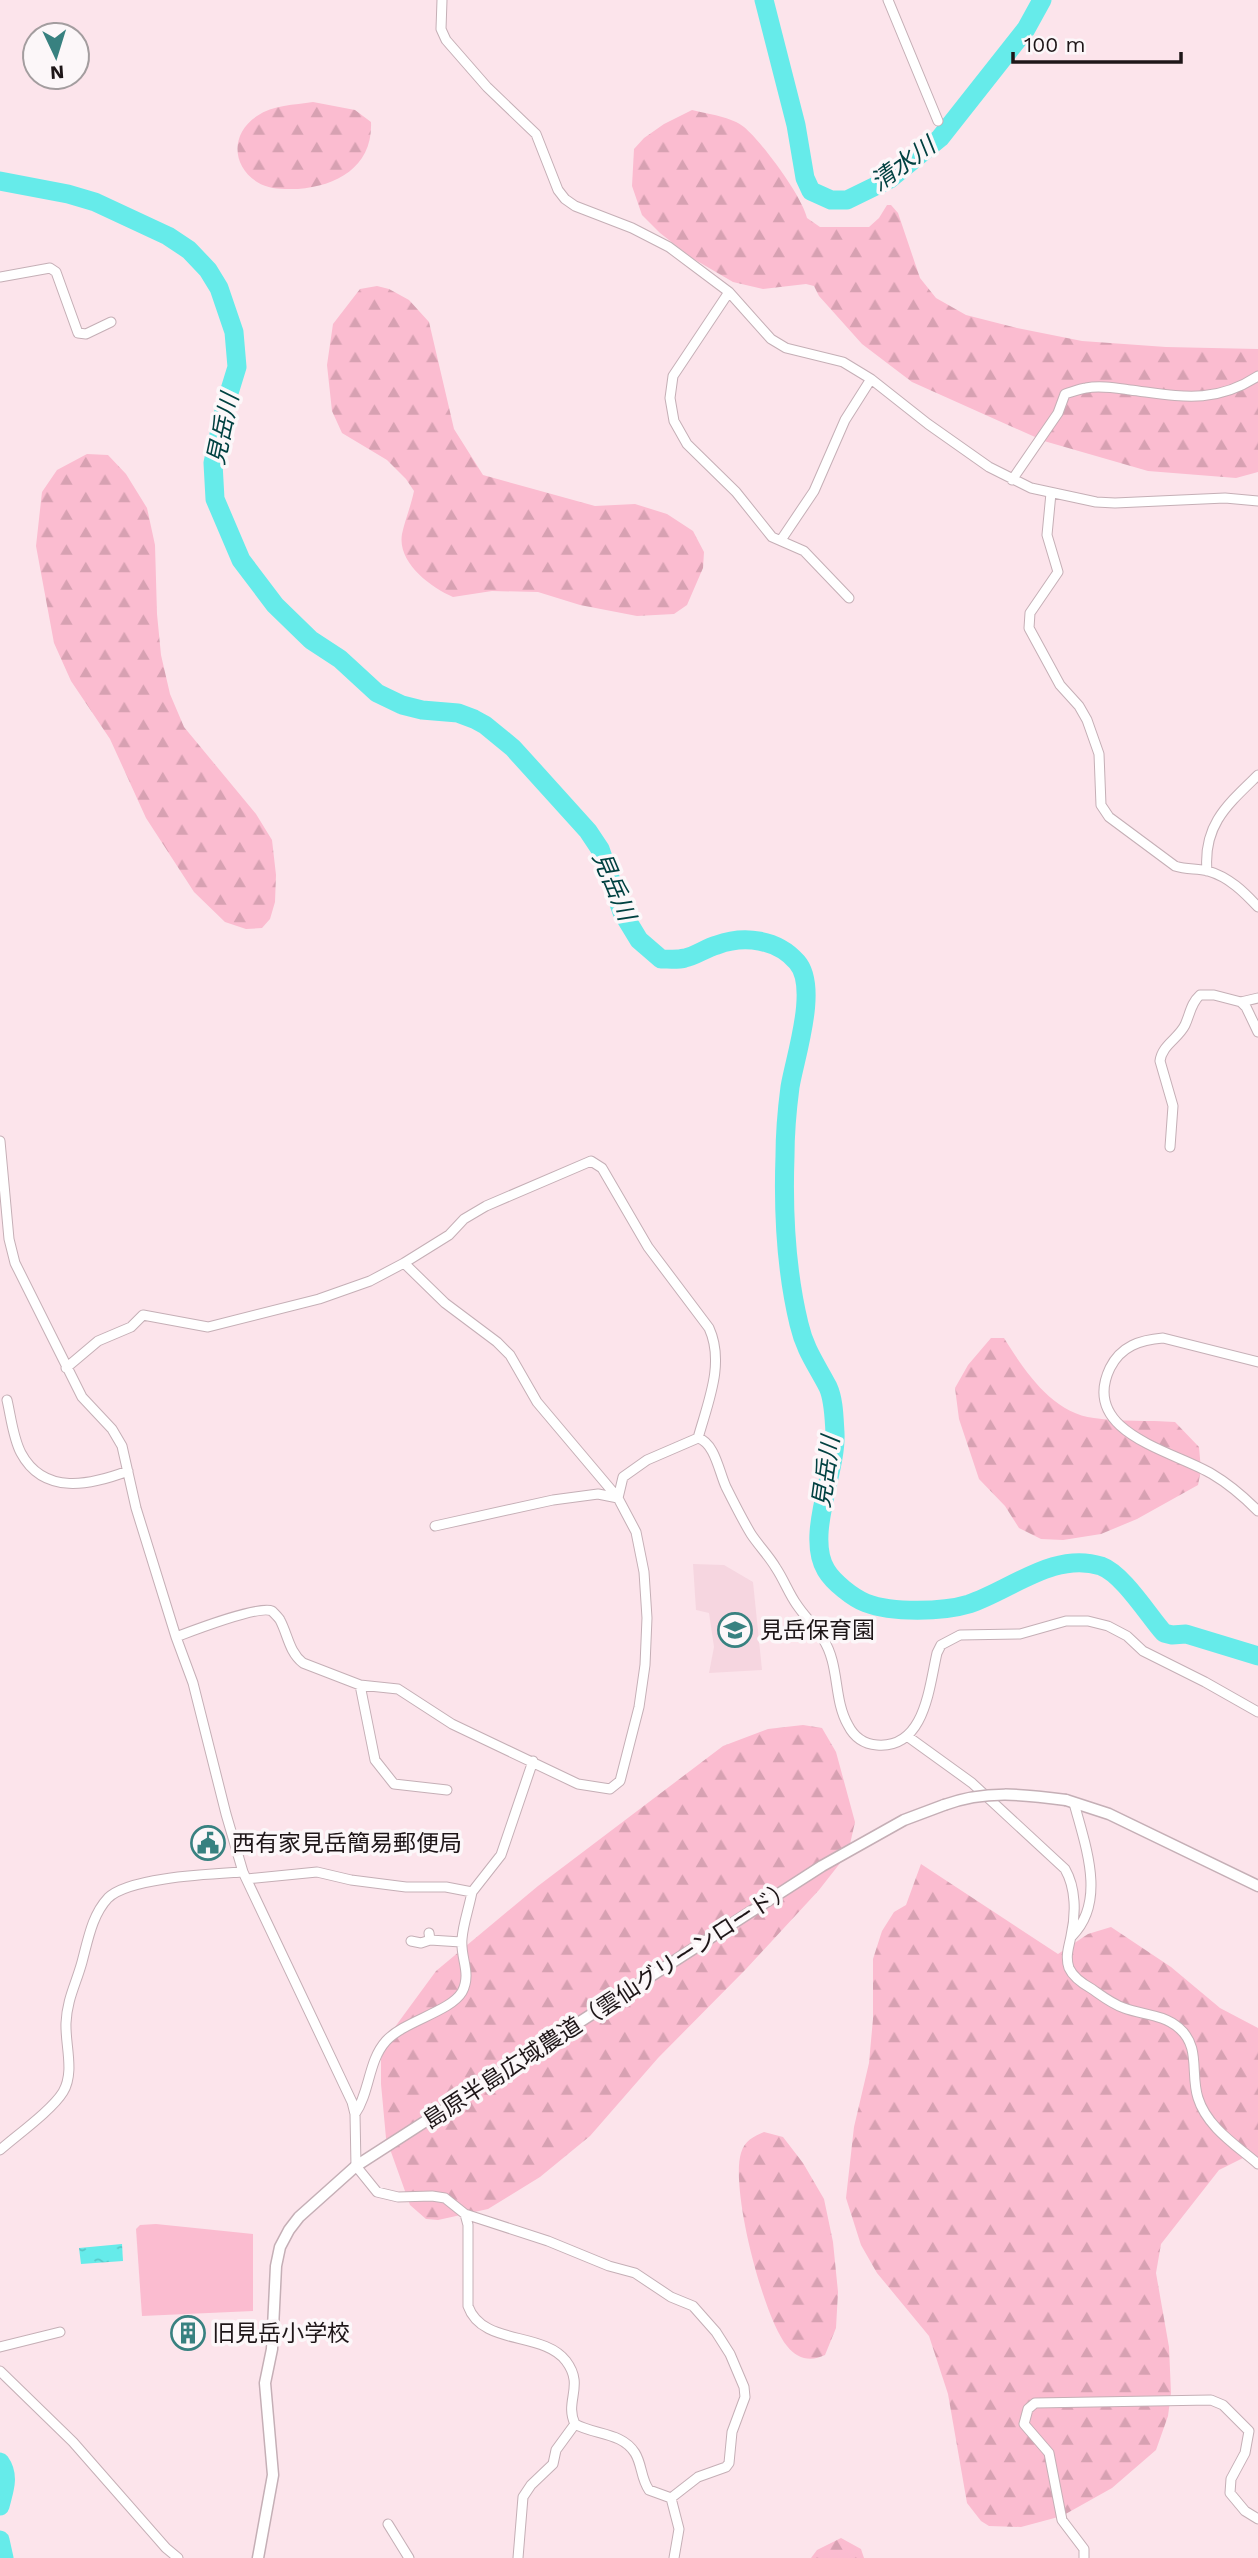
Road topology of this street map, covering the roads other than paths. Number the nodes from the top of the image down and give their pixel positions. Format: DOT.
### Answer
graph roads {
  1 [pos="442,0"];
  2 [pos="888,0"];
  3 [pos="938,121"];
  4 [pos="0,277"];
  5 [pos="729,292"];
  6 [pos="111,322"];
  7 [pos="1258,376"];
  8 [pos="871,379"];
  9 [pos="1012,480"];
  10 [pos="1051,493"];
  11 [pos="1258,500"];
  12 [pos="781,540"];
  13 [pos="849,597"];
  14 [pos="1258,775"];
  15 [pos="1207,871"];
  16 [pos="1258,907"];
  17 [pos="1258,998"];
  18 [pos="1241,1002"];
  19 [pos="1258,1032"];
  20 [pos="0,1141"];
  21 [pos="1170,1147"];
  22 [pos="404,1263"];
  23 [pos="1258,1362"];
  24 [pos="66,1367"];
  25 [pos="8,1400"];
  26 [pos="698,1438"];
  27 [pos="128,1471"];
  28 [pos="618,1498"];
  29 [pos="1258,1511"];
  30 [pos="435,1526"];
  31 [pos="176,1637"];
  32 [pos="360,1685"];
  33 [pos="1258,1712"];
  34 [pos="907,1736"];
  35 [pos="533,1761"];
  36 [pos="447,1790"];
  37 [pos="1070,1801"];
  38 [pos="245,1875"];
  39 [pos="1258,1886"];
  40 [pos="472,1892"];
  41 [pos="1072,1936"];
  42 [pos="411,1941"];
  43 [pos="461,1941"];
  44 [pos="355,2114"];
  45 [pos="0,2150"];
  46 [pos="1258,2164"];
  47 [pos="356,2166"];
  48 [pos="465,2214"];
  49 [pos="60,2332"];
  50 [pos="0,2347"];
  51 [pos="0,2371"];
  52 [pos="575,2424"];
  53 [pos="671,2498"];
  54 [pos="1258,2519"];
  55 [pos="388,2524"];
  56 [pos="178,2558"];
  57 [pos="258,2558"];
  58 [pos="409,2558"];
  59 [pos="518,2558"];
  60 [pos="674,2558"];
  61 [pos="1084,2558"];
  1 -- 5 [label="street"];
  2 -- 3 [label="street"];
  4 -- 6 [label="street"];
  5 -- 8 [label="street"];
  5 -- 12 [label="street"];
  7 -- 9 [label="street"];
  8 -- 9 [label="street"];
  8 -- 12 [label="street"];
  9 -- 10 [label="street"];
  10 -- 11 [label="street"];
  10 -- 15 [label="street"];
  12 -- 13 [label="street"];
  14 -- 15 [label="street"];
  15 -- 16 [label="street"];
  17 -- 18 [label="street"];
  18 -- 19 [label="street"];
  18 -- 21 [label="street"];
  20 -- 24 [label="street"];
  22 -- 24 [label="street"];
  22 -- 26 [label="street"];
  22 -- 28 [label="street"];
  23 -- 29 [label="street"];
  24 -- 27 [label="street"];
  25 -- 27 [label="street"];
  26 -- 28 [label="street"];
  26 -- 34 [label="street"];
  27 -- 31 [label="street"];
  28 -- 30 [label="street"];
  28 -- 35 [label="street"];
  31 -- 32 [label="street"];
  31 -- 38 [label="street"];
  32 -- 35 [label="street"];
  32 -- 36 [label="street"];
  33 -- 34 [label="street"];
  34 -- 41 [label="street"];
  35 -- 40 [label="street"];
  37 -- 39 [label="street, 島原半島広域農道（雲仙グリーンロード）"];
  37 -- 41 [label="street"];
  37 -- 47 [label="street, 島原半島広域農道（雲仙グリーンロード）, bridge"];
  38 -- 40 [label="street"];
  38 -- 44 [label="street"];
  38 -- 45 [label="street"];
  40 -- 43 [label="street"];
  41 -- 46 [label="street"];
  42 -- 43 [label="street"];
  43 -- 44 [label="street"];
  44 -- 47 [label="street"];
  47 -- 48 [label="street"];
  47 -- 57 [label="street, 島原半島広域農道（雲仙グリーンロード）"];
  48 -- 52 [label="street"];
  48 -- 53 [label="street"];
  49 -- 50 [label="street"];
  51 -- 56 [label="street"];
  52 -- 53 [label="street"];
  52 -- 59 [label="street"];
  53 -- 60 [label="street"];
  54 -- 61 [label="street"];
  55 -- 58 [label="street"];
}
